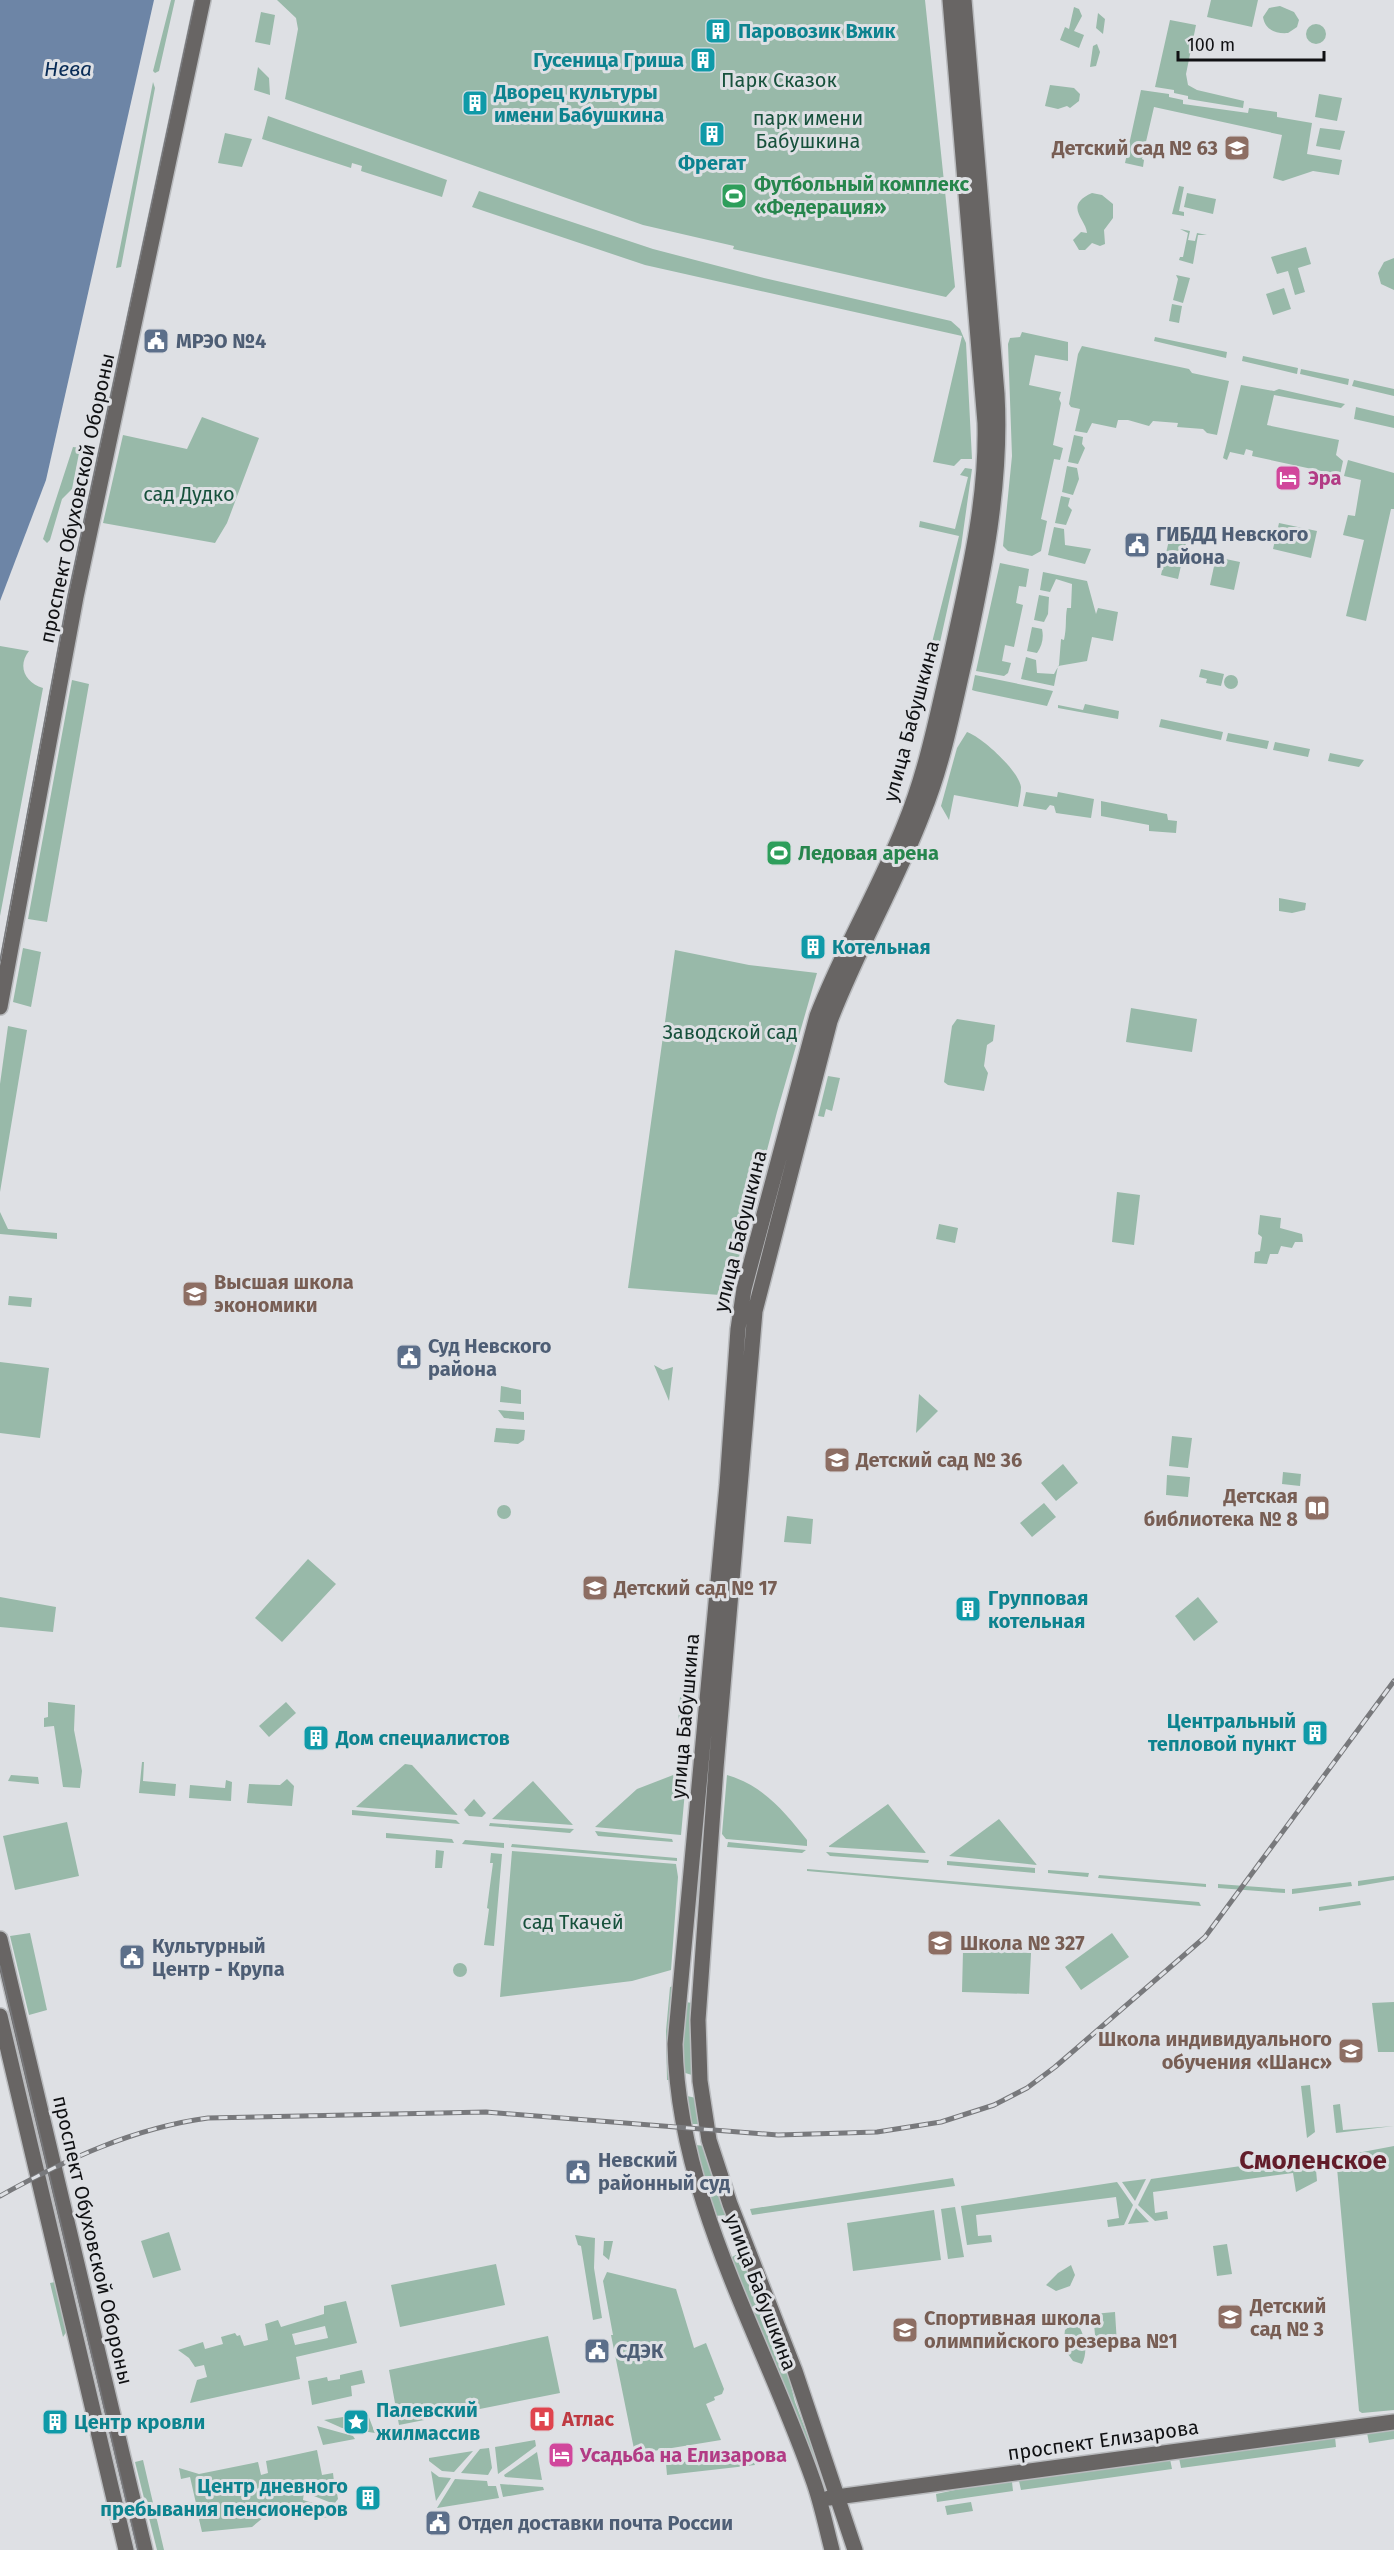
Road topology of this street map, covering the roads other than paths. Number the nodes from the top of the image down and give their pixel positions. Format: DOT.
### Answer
graph roads {
  1 [pos="203,0"];
  2 [pos="950,0"];
  3 [pos="964,0"];
  4 [pos="0,1007"];
  5 [pos="0,1939"];
  6 [pos="0,2016"];
  7 [pos="700,2081"];
  8 [pos="677,2086"];
  9 [pos="686,2137"];
  10 [pos="709,2140"];
  11 [pos="1394,2422"];
  12 [pos="839,2496"];
  13 [pos="819,2499"];
  14 [pos="126,2550"];
  15 [pos="145,2550"];
  16 [pos="832,2550"];
  17 [pos="855,2550"];
  1 -- 4 [label="street, проспект Обуховской Обороны"];
  2 -- 8 [label="street, улица Бабушкина"];
  3 -- 7 [label="street, улица Бабушкина"];
  5 -- 15 [label="street, проспект Обуховской Обороны"];
  6 -- 14 [label="street, проспект Обуховской Обороны"];
  7 -- 8 [label="street"];
  7 -- 10 [label="street, улица Бабушкина"];
  8 -- 9 [label="street, улица Бабушкина"];
  9 -- 10 [label="street"];
  9 -- 13 [label="street, улица Бабушкина"];
  10 -- 12 [label="street, улица Бабушкина"];
  11 -- 12 [label="street, проспект Елизарова"];
  12 -- 13 [label="street, проспект Елизарова"];
  12 -- 17 [label="street, улица Бабушкина"];
  13 -- 16 [label="street, улица Бабушкина"];
}
